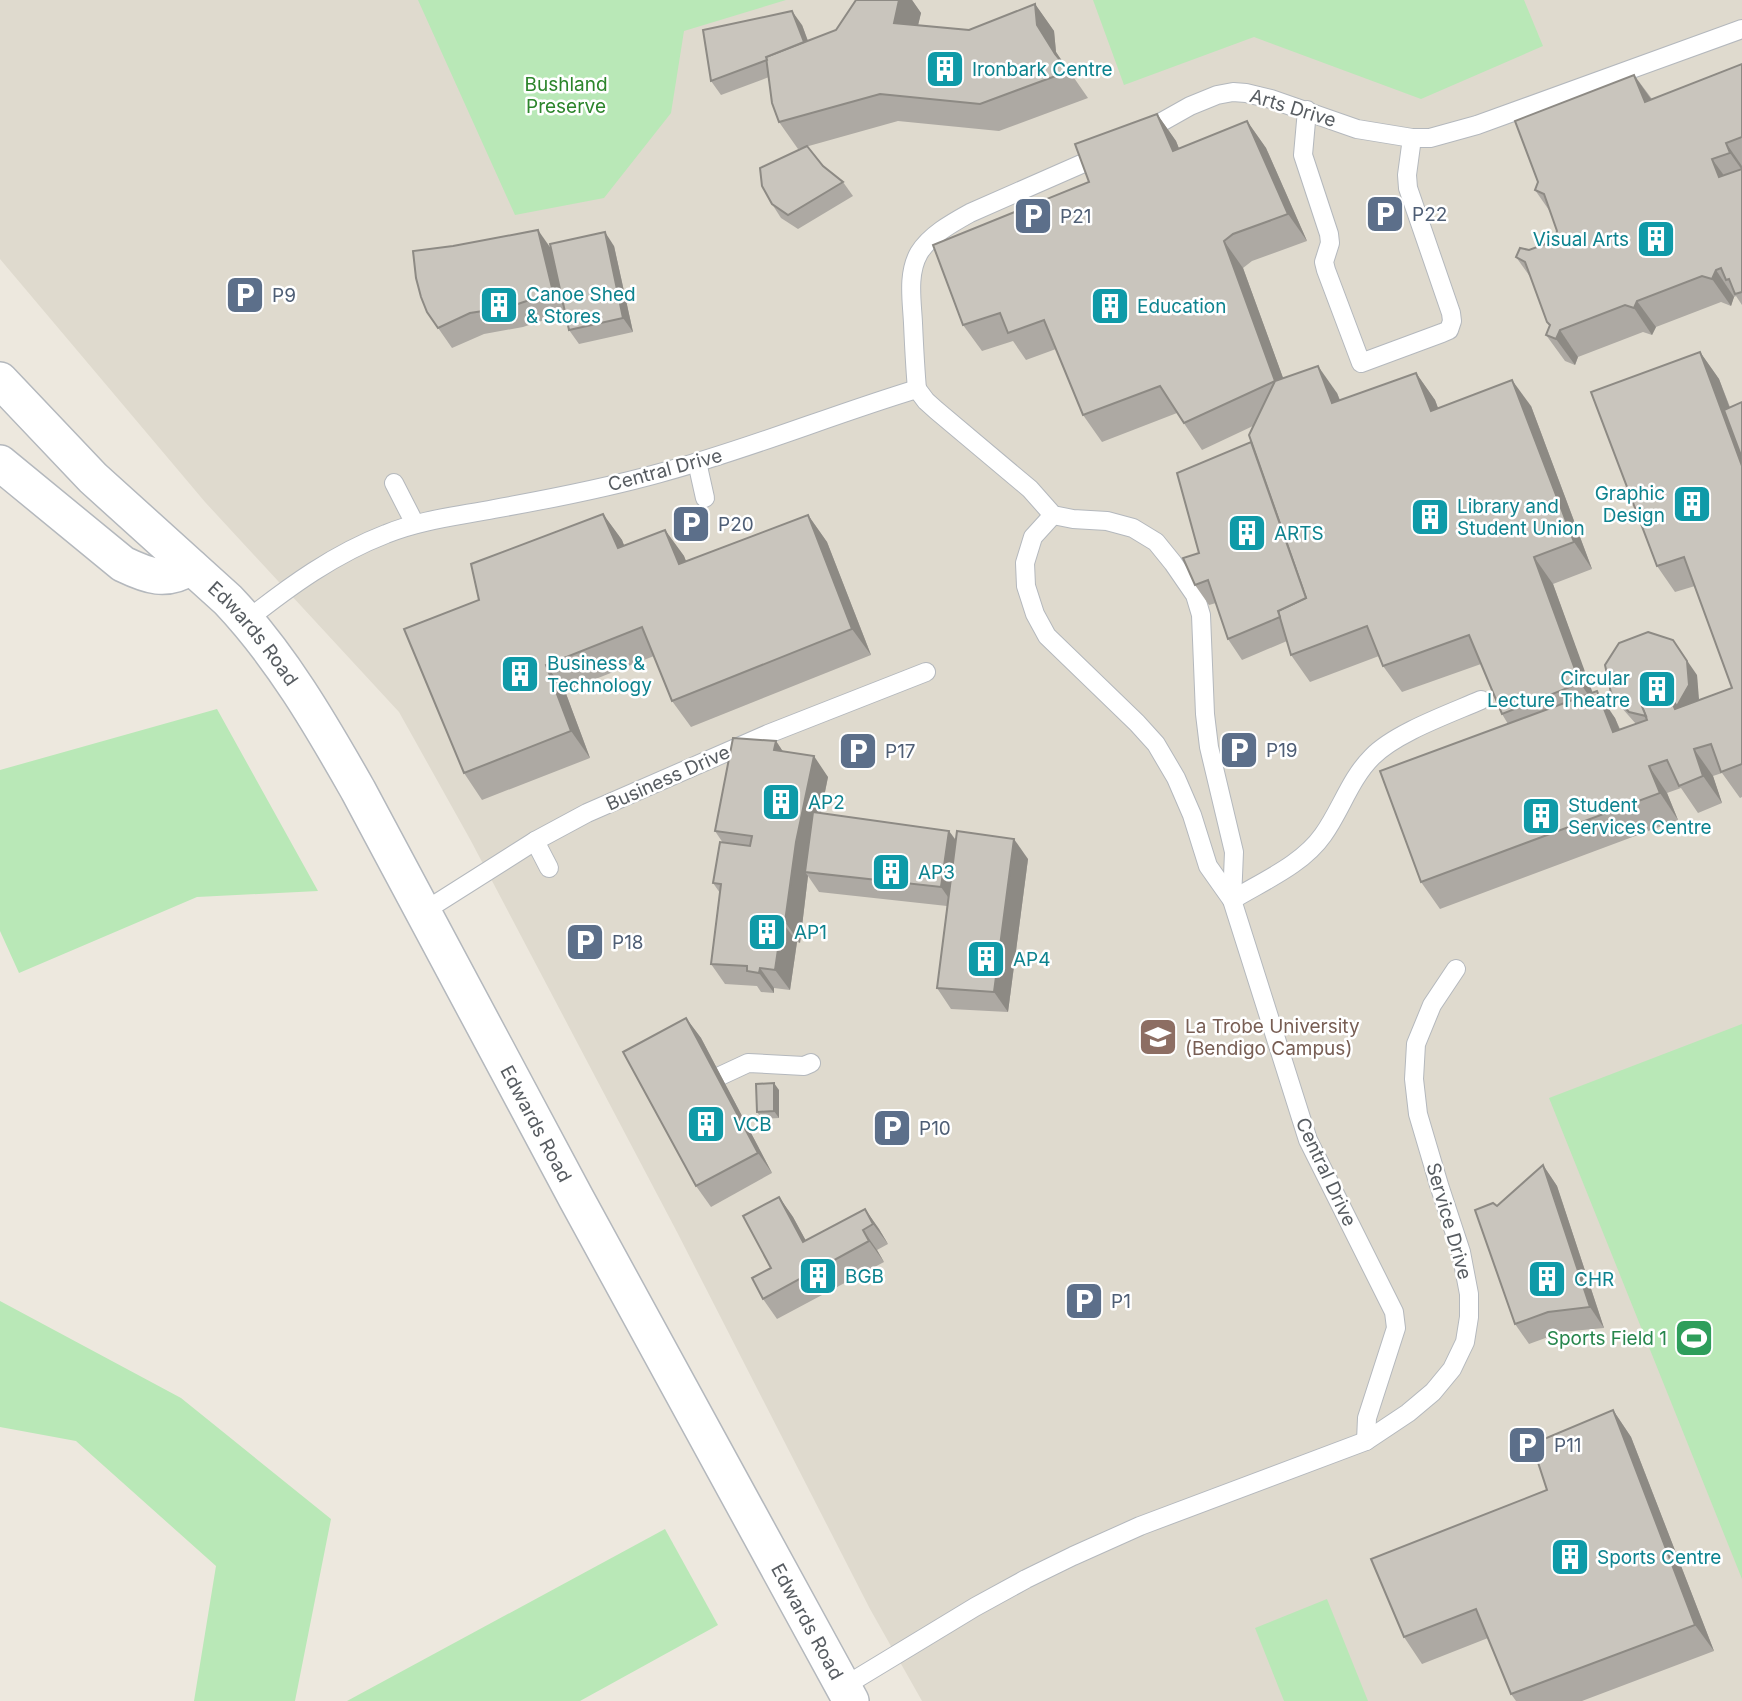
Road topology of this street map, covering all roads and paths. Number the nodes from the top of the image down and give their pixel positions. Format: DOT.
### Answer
graph roads {
  1 [pos="1742,29"];
  2 [pos="1307,110"];
  3 [pos="1412,138"];
  4 [pos="0,380"];
  5 [pos="917,389"];
  6 [pos="0,463"];
  7 [pos="697,463"];
  8 [pos="394,483"];
  9 [pos="705,498"];
  10 [pos="1053,515"];
  11 [pos="415,524"];
  12 [pos="191,567"];
  13 [pos="247,620"];
  14 [pos="926,672"];
  15 [pos="1481,699"];
  16 [pos="536,841"];
  17 [pos="549,868"];
  18 [pos="1232,900"];
  19 [pos="423,912"];
  20 [pos="1456,969"];
  21 [pos="811,1063"];
  22 [pos="720,1076"];
  23 [pos="1366,1441"];
  24 [pos="847,1694"];
  1 -- 3 [label="lane, Arts Drive"];
  2 -- 3 [label="lane, Arts Drive"];
  2 -- 3 [label="lane"];
  2 -- 5 [label="lane, Arts Drive"];
  4 -- 12 [label="street, Edwards Road"];
  5 -- 7 [label="lane, Central Drive"];
  5 -- 10 [label="lane"];
  6 -- 12 [label="street, Edwards Road"];
  7 -- 9 [label="lane"];
  7 -- 11 [label="lane, Central Drive"];
  8 -- 11 [label="lane"];
  10 -- 18 [label="lane, Central Drive"];
  10 -- 18 [label="lane, Central Drive"];
  11 -- 13 [label="lane, Central Drive"];
  12 -- 13 [label="street, Edwards Road"];
  13 -- 19 [label="street, Edwards Road"];
  14 -- 16 [label="lane, Business Drive"];
  15 -- 18 [label="lane"];
  16 -- 17 [label="lane"];
  16 -- 19 [label="lane, Business Drive"];
  18 -- 23 [label="lane, Central Drive"];
  19 -- 24 [label="street, Edwards Road"];
  20 -- 23 [label="lane, Service Drive"];
  21 -- 22 [label="lane"];
  23 -- 24 [label="lane, Service Drive"];
}
